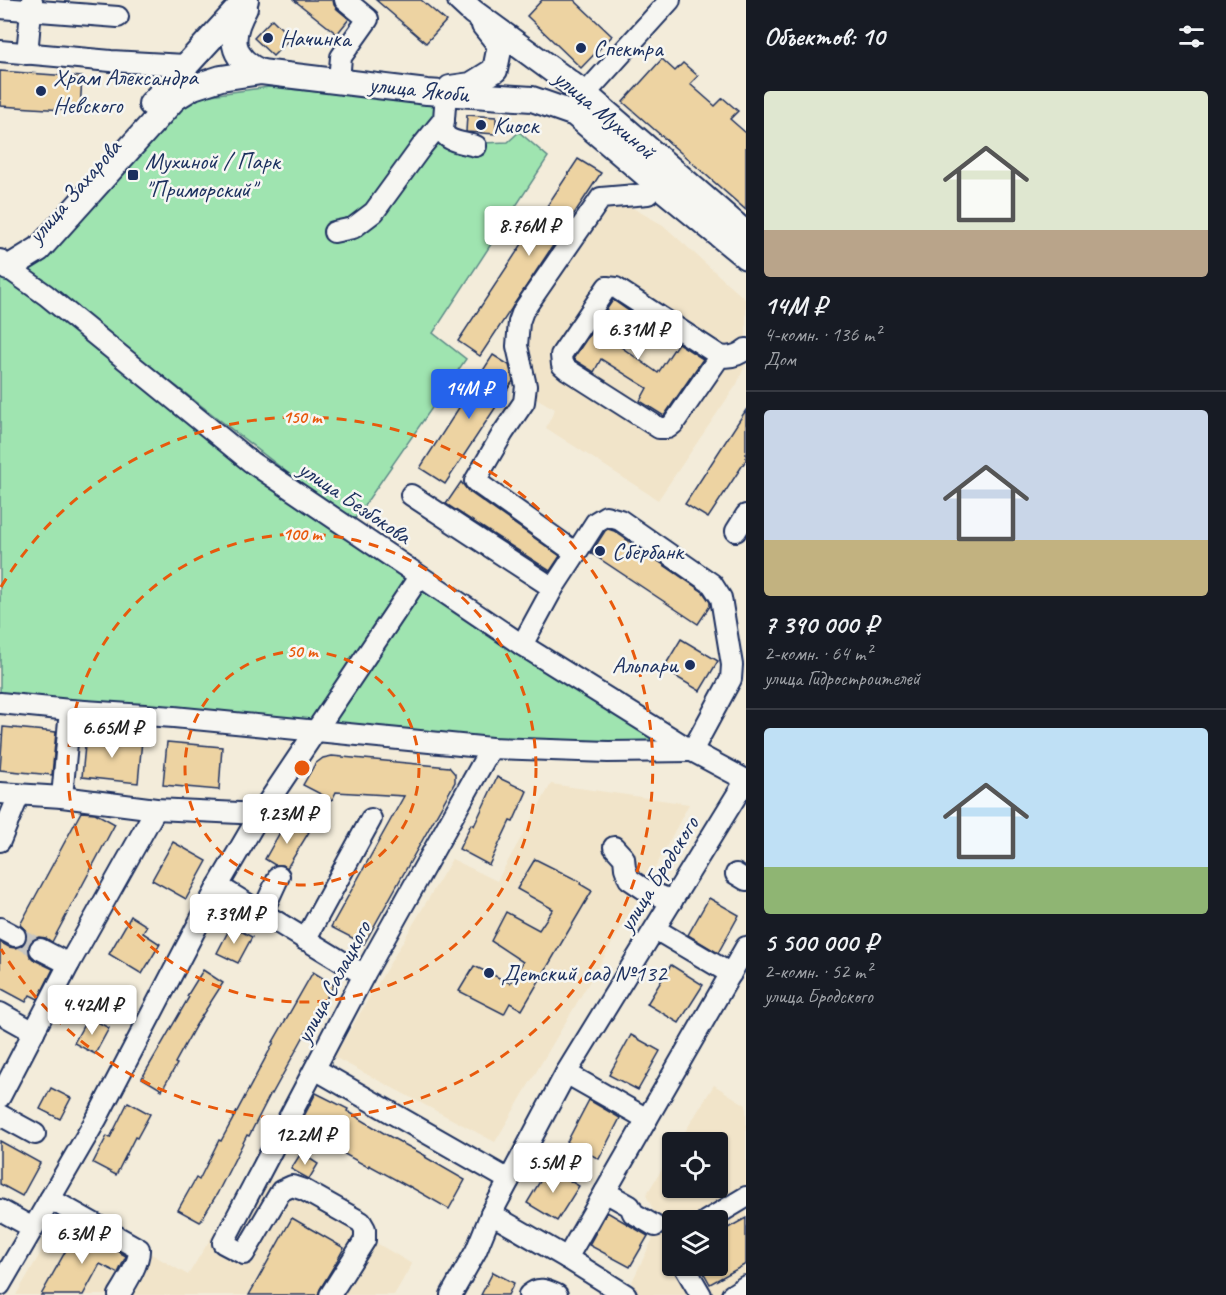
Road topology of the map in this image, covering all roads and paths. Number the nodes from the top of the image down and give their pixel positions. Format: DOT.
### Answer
graph roads {
  1 [pos="248,0"];
  2 [pos="345,0"];
  3 [pos="670,0"];
  4 [pos="31,5"];
  5 [pos="466,6"];
  6 [pos="0,8"];
  7 [pos="118,17"];
  8 [pos="0,51"];
  9 [pos="27,54"];
  10 [pos="185,65"];
  11 [pos="261,72"];
  12 [pos="339,81"];
  13 [pos="436,92"];
  14 [pos="580,104"];
  15 [pos="444,119"];
  16 [pos="476,146"];
  17 [pos="657,184"];
  18 [pos="334,232"];
  19 [pos="746,234"];
  20 [pos="746,257"];
  21 [pos="3,268"];
  22 [pos="746,349"];
  23 [pos="720,356"];
  24 [pos="411,495"];
  25 [pos="576,553"];
  26 [pos="419,577"];
  27 [pos="554,588"];
  28 [pos="522,645"];
  29 [pos="0,703"];
  30 [pos="70,710"];
  31 [pos="315,731"];
  32 [pos="491,748"];
  33 [pos="692,751"];
  34 [pos="746,780"];
  35 [pos="10,794"];
  36 [pos="62,797"];
  37 [pos="156,809"];
  38 [pos="260,814"];
  39 [pos="371,819"];
  40 [pos="0,841"];
  41 [pos="614,847"];
  42 [pos="279,876"];
  43 [pos="218,886"];
  44 [pos="672,901"];
  45 [pos="262,913"];
  46 [pos="655,929"];
  47 [pos="306,940"];
  48 [pos="746,947"];
  49 [pos="40,949"];
  50 [pos="69,964"];
  51 [pos="731,974"];
  52 [pos="364,975"];
  53 [pos="0,1013"];
  54 [pos="34,1032"];
  55 [pos="315,1069"];
  56 [pos="566,1073"];
  57 [pos="0,1097"];
  58 [pos="0,1115"];
  59 [pos="648,1119"];
  60 [pos="35,1134"];
  61 [pos="509,1180"];
  62 [pos="605,1192"];
  63 [pos="746,1197"];
  64 [pos="50,1199"];
  65 [pos="0,1210"];
  66 [pos="724,1210"];
  67 [pos="491,1214"];
  68 [pos="655,1226"];
  69 [pos="33,1228"];
  70 [pos="8,1253"];
  71 [pos="567,1258"];
  72 [pos="692,1280"];
  73 [pos="0,1285"];
  74 [pos="746,1286"];
  75 [pos="616,1292"];
  76 [pos="119,1295"];
  77 [pos="330,1295"];
  78 [pos="451,1295"];
  79 [pos="529,1295"];
  80 [pos="557,1295"];
  81 [pos="680,1295"];
  82 [pos="732,1295"];
  1 -- 10 [label="main road, улица Захарова"];
  1 -- 11 [label="main road"];
  2 -- 12 [label="street"];
  3 -- 14 [label="street"];
  4 -- 6 [label="street"];
  4 -- 7 [label="street"];
  4 -- 9 [label="street"];
  5 -- 13 [label="main road"];
  5 -- 14 [label="main road, улица Мухиной"];
  8 -- 9 [label="street"];
  9 -- 10 [label="street"];
  10 -- 21 [label="main road, улица Захарова"];
  11 -- 12 [label="main road, улица Якоби"];
  11 -- 21 [label="main road, улица Якоби"];
  12 -- 13 [label="main road, улица Якоби"];
  13 -- 14 [label="main road, улица Якоби"];
  13 -- 15 [label="street"];
  14 -- 17 [label="main road, улица Мухиной"];
  14 -- 19 [label="main road, улица Мухиной"];
  15 -- 16 [label="street"];
  15 -- 18 [label="street"];
  17 -- 20 [label="main road, улица Мухиной"];
  17 -- 25 [label="street"];
  21 -- 26 [label="street, улица Безбокова"];
  22 -- 23 [label="street"];
  23 -- 23 [label="street"];
  24 -- 27 [label="street"];
  25 -- 27 [label="street"];
  25 -- 33 [label="street"];
  26 -- 28 [label="street, улица Безбокова"];
  26 -- 31 [label="street"];
  27 -- 28 [label="street"];
  28 -- 33 [label="street, улица Безбокова"];
  29 -- 30 [label="street, улица Безбокова"];
  30 -- 31 [label="street, улица Безбокова"];
  30 -- 36 [label="street"];
  31 -- 32 [label="street, улица Безбокова"];
  31 -- 38 [label="street"];
  32 -- 33 [label="street, улица Безбокова"];
  32 -- 52 [label="street, улица Салацкого"];
  33 -- 34 [label="street, улица Безбокова"];
  34 -- 44 [label="street, улица Бродского"];
  35 -- 36 [label="street"];
  35 -- 40 [label="street"];
  36 -- 37 [label="street"];
  37 -- 38 [label="street"];
  37 -- 50 [label="street"];
  38 -- 43 [label="street"];
  39 -- 47 [label="street"];
  41 -- 44 [label="street"];
  42 -- 45 [label="street"];
  43 -- 45 [label="street"];
  43 -- 64 [label="street"];
  44 -- 46 [label="street, улица Бродского"];
  45 -- 47 [label="street"];
  46 -- 51 [label="street"];
  46 -- 56 [label="street, улица Бродского"];
  47 -- 52 [label="street"];
  48 -- 51 [label="street"];
  49 -- 50 [label="street"];
  50 -- 54 [label="street"];
  51 -- 59 [label="street"];
  52 -- 55 [label="street, улица Салацкого"];
  53 -- 54 [label="street"];
  54 -- 57 [label="street"];
  55 -- 61 [label="street"];
  55 -- 77 [label="street, улица Салацкого"];
  56 -- 59 [label="street"];
  56 -- 61 [label="street, улица Бродского"];
  58 -- 60 [label="street"];
  59 -- 62 [label="street"];
  61 -- 67 [label="street, улица Бродского"];
  62 -- 68 [label="street"];
  62 -- 71 [label="street"];
  63 -- 66 [label="street"];
  64 -- 69 [label="street"];
  64 -- 76 [label="street"];
  65 -- 69 [label="street"];
  67 -- 71 [label="street"];
  67 -- 78 [label="street, улица Бродского"];
  69 -- 70 [label="street"];
  70 -- 73 [label="street"];
  71 -- 75 [label="street"];
  72 -- 81 [label="street"];
  74 -- 82 [label="street"];
  79 -- 80 [label="street"];
}
